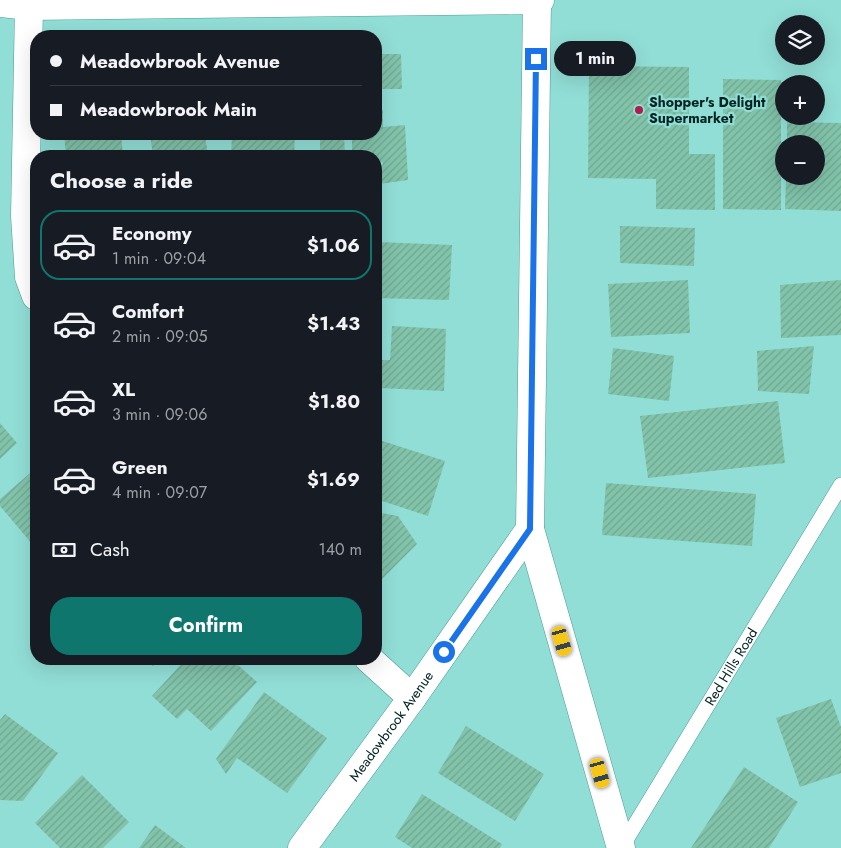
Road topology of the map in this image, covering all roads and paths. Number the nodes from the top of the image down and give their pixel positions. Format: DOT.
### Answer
graph roads {
  1 [pos="538,0"];
  2 [pos="0,3"];
  3 [pos="29,6"];
  4 [pos="30,282"];
  5 [pos="841,485"];
  6 [pos="530,529"];
  7 [pos="376,665"];
  8 [pos="412,698"];
  9 [pos="302,848"];
  10 [pos="621,848"];
  1 -- 3 [label="street"];
  1 -- 6 [label="street"];
  2 -- 3 [label="street"];
  3 -- 4 [label="street"];
  5 -- 10 [label="lane, Red Hills Road"];
  6 -- 8 [label="street, Meadowbrook Avenue"];
  6 -- 10 [label="street"];
  7 -- 8 [label="street"];
  8 -- 9 [label="street, Meadowbrook Avenue"];
}
